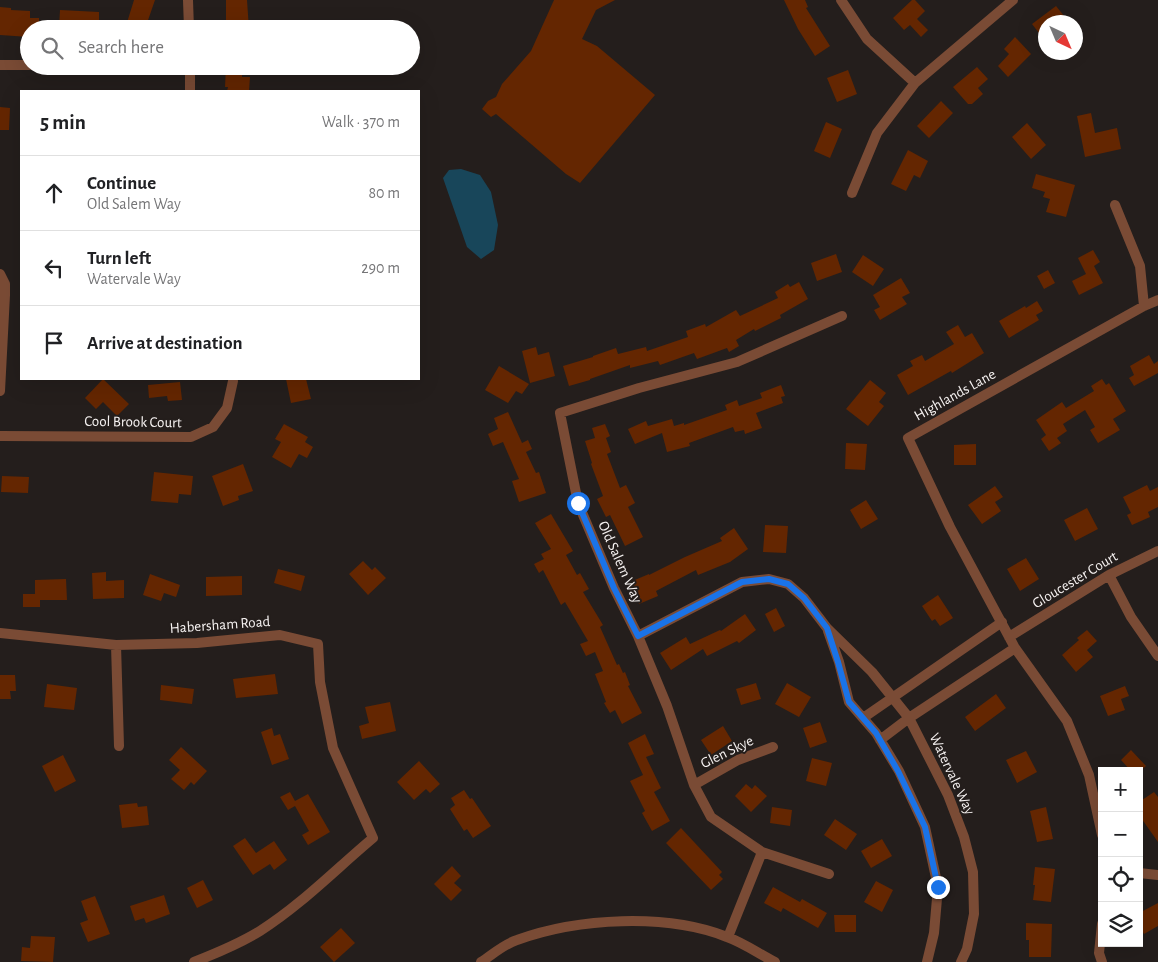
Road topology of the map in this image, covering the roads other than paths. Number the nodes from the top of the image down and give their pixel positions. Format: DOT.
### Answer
graph roads {
  1 [pos="188,0"];
  2 [pos="841,0"];
  3 [pos="1013,0"];
  4 [pos="189,20"];
  5 [pos="0,65"];
  6 [pos="20,65"];
  7 [pos="190,75"];
  8 [pos="914,83"];
  9 [pos="190,90"];
  10 [pos="852,193"];
  11 [pos="1115,205"];
  12 [pos="0,274"];
  13 [pos="1158,300"];
  14 [pos="1144,306"];
  15 [pos="842,316"];
  16 [pos="233,381"];
  17 [pos="0,391"];
  18 [pos="0,436"];
  19 [pos="1158,551"];
  20 [pos="1109,576"];
  21 [pos="1002,622"];
  22 [pos="827,628"];
  23 [pos="0,633"];
  24 [pos="638,636"];
  25 [pos="1009,637"];
  26 [pos="116,645"];
  27 [pos="1015,648"];
  28 [pos="1158,656"];
  29 [pos="892,697"];
  30 [pos="863,718"];
  31 [pos="909,718"];
  32 [pos="880,740"];
  33 [pos="119,746"];
  34 [pos="773,747"];
  35 [pos="694,786"];
  36 [pos="1098,817"];
  37 [pos="762,852"];
  38 [pos="1143,873"];
  39 [pos="829,874"];
  40 [pos="1158,875"];
  41 [pos="728,937"];
  42 [pos="1100,947"];
  43 [pos="194,962"];
  44 [pos="481,962"];
  45 [pos="775,962"];
  46 [pos="927,962"];
  47 [pos="961,962"];
  48 [pos="1102,962"];
  1 -- 4 [label="street"];
  2 -- 8 [label="street"];
  3 -- 8 [label="street"];
  5 -- 6 [label="street"];
  7 -- 9 [label="street"];
  8 -- 10 [label="street"];
  11 -- 14 [label="street"];
  12 -- 17 [label="street"];
  13 -- 14 [label="street, Highlands Lane"];
  14 -- 21 [label="street, Highlands Lane"];
  15 -- 24 [label="street, Old Salem Way"];
  16 -- 18 [label="street, Cool Brook Court"];
  19 -- 20 [label="street, Gloucester Court"];
  20 -- 25 [label="street, Gloucester Court"];
  20 -- 28 [label="street"];
  21 -- 25 [label="street, Highlands Lane"];
  21 -- 29 [label="street"];
  22 -- 24 [label="street, Watervale Way"];
  22 -- 29 [label="street, Watervale Way"];
  22 -- 30 [label="street, Watervale Way"];
  23 -- 26 [label="street, Habersham Road"];
  24 -- 35 [label="street, Old Salem Way"];
  25 -- 27 [label="street, Highlands Lane"];
  26 -- 33 [label="street"];
  26 -- 43 [label="street, Habersham Road"];
  27 -- 31 [label="street"];
  27 -- 36 [label="street, Highlands Lane"];
  29 -- 30 [label="street"];
  29 -- 31 [label="street, Watervale Way"];
  30 -- 32 [label="street, Watervale Way"];
  31 -- 32 [label="street"];
  31 -- 47 [label="street, Watervale Way"];
  32 -- 46 [label="street, Watervale Way"];
  34 -- 35 [label="street, Glen Skye"];
  35 -- 37 [label="street, Old Salem Way"];
  37 -- 39 [label="street, Old Salem Way"];
  37 -- 41 [label="street"];
  38 -- 40 [label="street"];
  41 -- 44 [label="street"];
  41 -- 45 [label="street"];
  42 -- 48 [label="street"];
}
